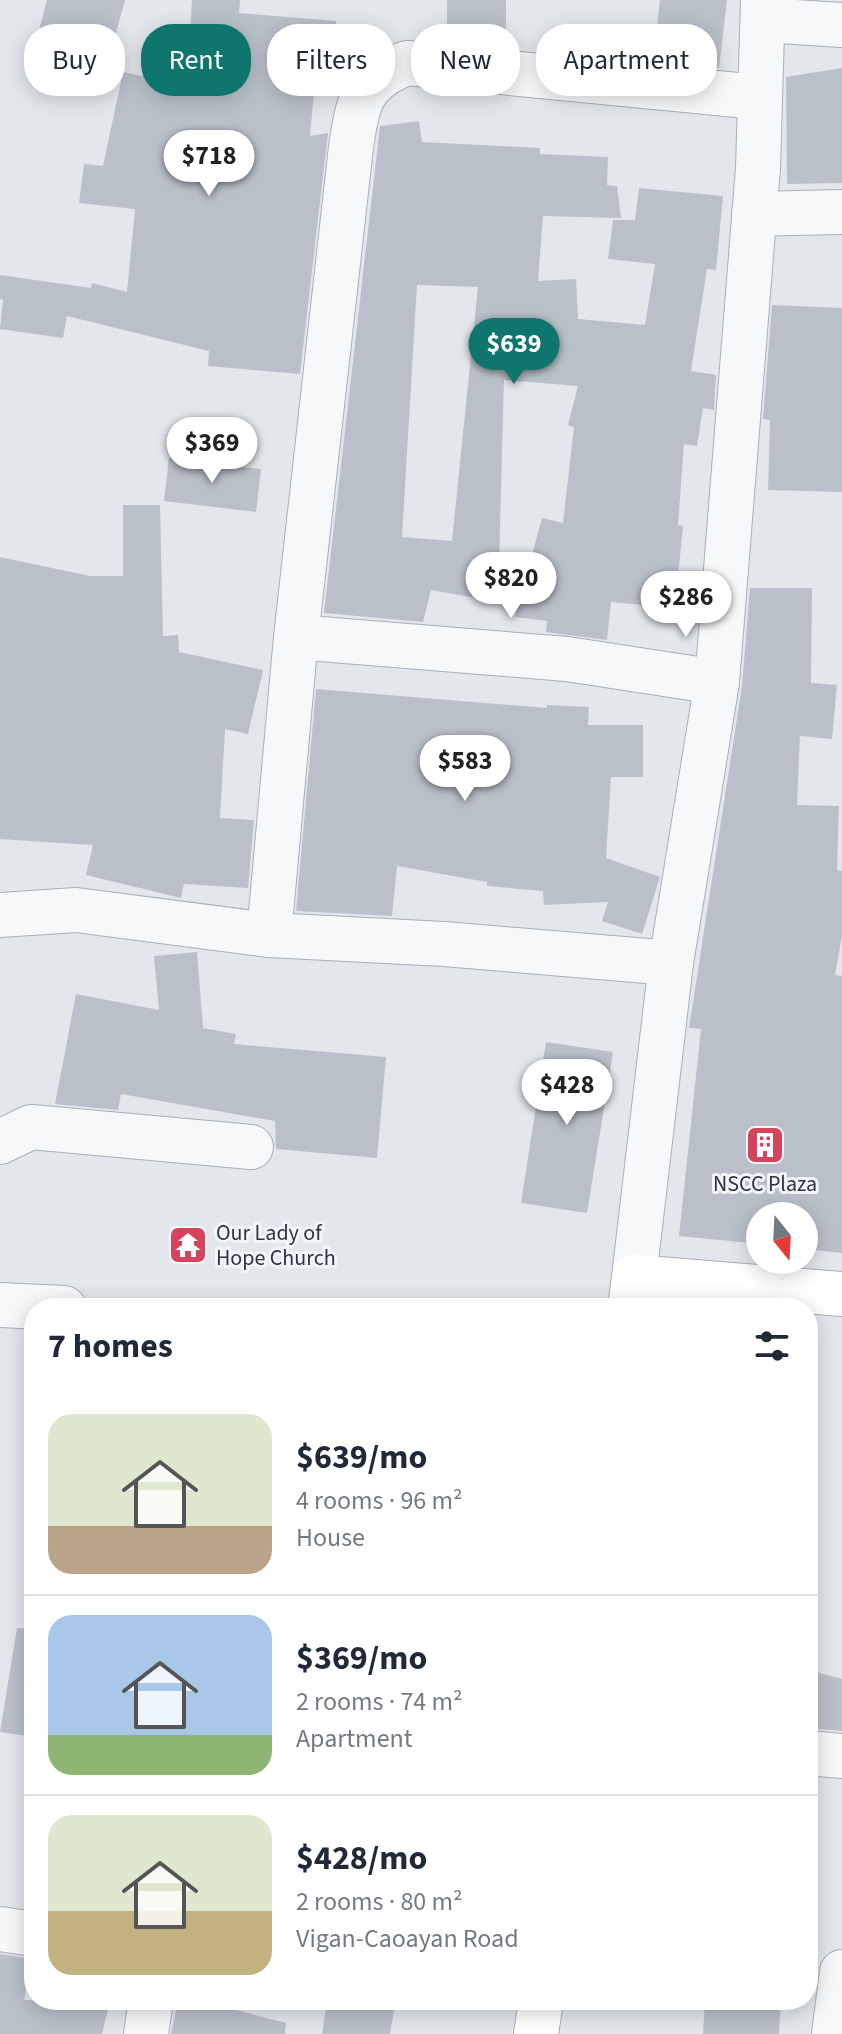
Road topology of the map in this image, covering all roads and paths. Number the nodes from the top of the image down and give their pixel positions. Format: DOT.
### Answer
graph roads {
  1 [pos="763,10"];
  2 [pos="842,25"];
  3 [pos="758,97"];
  4 [pos="842,212"];
  5 [pos="754,214"];
  6 [pos="296,637"];
  7 [pos="717,682"];
  8 [pos="0,915"];
  9 [pos="269,935"];
  10 [pos="671,963"];
  11 [pos="0,1142"];
  12 [pos="251,1147"];
  13 [pos="632,1292"];
  14 [pos="842,1294"];
  15 [pos="0,1305"];
  16 [pos="24,1306"];
  17 [pos="818,1754"];
  18 [pos="842,1756"];
  19 [pos="0,1929"];
  20 [pos="24,1933"];
  21 [pos="842,1972"];
  22 [pos="150,2010"];
  23 [pos="540,2010"];
  24 [pos="146,2034"];
  25 [pos="536,2034"];
  26 [pos="834,2034"];
  1 -- 2 [label="street"];
  1 -- 3 [label="street"];
  3 -- 5 [label="street"];
  3 -- 6 [label="street"];
  4 -- 5 [label="street"];
  5 -- 7 [label="street"];
  6 -- 7 [label="street"];
  6 -- 9 [label="street"];
  7 -- 10 [label="street"];
  8 -- 9 [label="street"];
  9 -- 10 [label="street"];
  10 -- 13 [label="street"];
  11 -- 12 [label="street"];
  13 -- 14 [label="main road"];
  15 -- 16 [label="street"];
  17 -- 18 [label="street"];
  19 -- 20 [label="street"];
  21 -- 26 [label="street"];
  22 -- 24 [label="street"];
  23 -- 25 [label="main road"];
}
